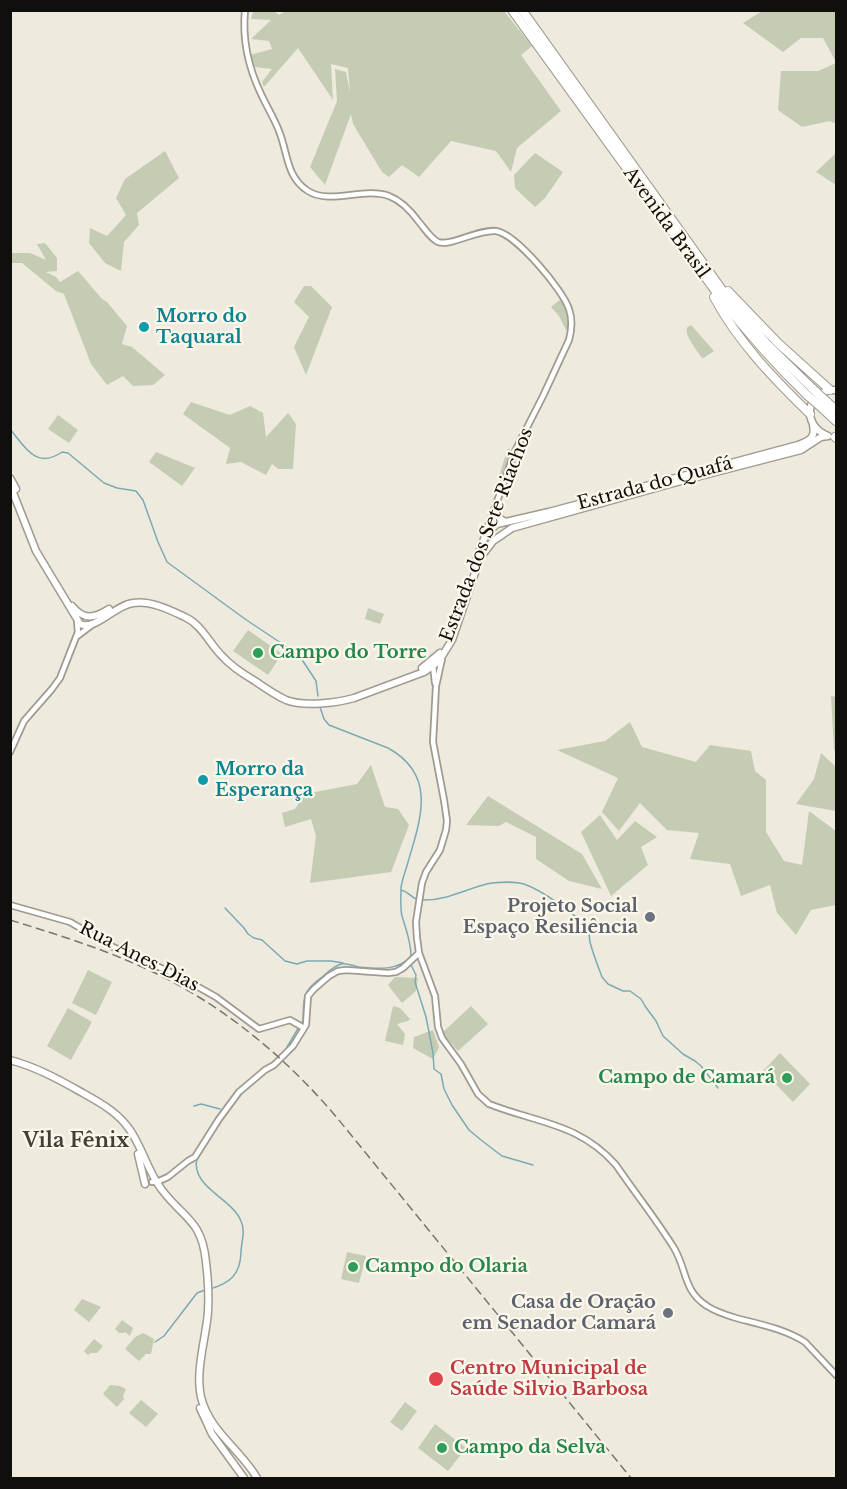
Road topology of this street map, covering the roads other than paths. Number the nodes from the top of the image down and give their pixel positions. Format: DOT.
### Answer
graph roads {
  1 [pos="246,10"];
  2 [pos="512,10"];
  3 [pos="522,10"];
  4 [pos="704,270"];
  5 [pos="833,390"];
  6 [pos="810,392"];
  7 [pos="837,410"];
  8 [pos="810,414"];
  9 [pos="837,421"];
  10 [pos="813,425"];
  11 [pos="834,437"];
  12 [pos="10,478"];
  13 [pos="10,485"];
  14 [pos="493,514"];
  15 [pos="505,522"];
  16 [pos="506,531"];
  17 [pos="485,536"];
  18 [pos="490,544"];
  19 [pos="92,617"];
  20 [pos="79,618"];
  21 [pos="92,625"];
  22 [pos="76,637"];
  23 [pos="444,653"];
  24 [pos="429,666"];
  25 [pos="436,675"];
  26 [pos="321,701"];
  27 [pos="10,752"];
  28 [pos="10,905"];
  29 [pos="419,953"];
  30 [pos="302,1027"];
  31 [pos="10,1062"];
  32 [pos="151,1183"];
  33 [pos="206,1291"];
  34 [pos="837,1375"];
  35 [pos="238,1453"];
  36 [pos="229,1457"];
  37 [pos="244,1479"];
  38 [pos="257,1479"];
  1 -- 14 [label="street, Estrada dos Sete Riachos"];
  2 -- 4 [label="highway, Avenida Brasil"];
  3 -- 4 [label="highway, Avenida Brasil"];
  4 -- 5 [label="highway"];
  4 -- 6 [label="highway, Avenida Brasil"];
  4 -- 8 [label="highway"];
  5 -- 8 [label="main road"];
  6 -- 7 [label="highway, Avenida Brasil, bridge"];
  6 -- 9 [label="highway, Avenida Brasil, bridge"];
  8 -- 10 [label="main road"];
  10 -- 11 [label="main road"];
  10 -- 15 [label="main road, Estrada do Quafá"];
  11 -- 16 [label="main road, Estrada do Quafá"];
  12 -- 20 [label="main road"];
  13 -- 20 [label="main road"];
  14 -- 15 [label="main road"];
  14 -- 17 [label="street, Estrada dos Sete Riachos"];
  15 -- 16 [label="main road"];
  15 -- 17 [label="main road, Estrada do Quafá"];
  16 -- 18 [label="main road, Estrada dos Sete Riachos"];
  17 -- 18 [label="main road"];
  17 -- 24 [label="main road, Estrada dos Sete Riachos"];
  18 -- 23 [label="main road, Estrada dos Sete Riachos"];
  19 -- 20 [label="main road"];
  19 -- 21 [label="main road"];
  19 -- 26 [label="main road"];
  20 -- 21 [label="main road"];
  20 -- 22 [label="street"];
  21 -- 22 [label="street"];
  21 -- 26 [label="main road"];
  22 -- 27 [label="street"];
  23 -- 24 [label="main road, Estrada dos Sete Riachos"];
  23 -- 25 [label="street"];
  24 -- 25 [label="main road"];
  24 -- 25 [label="main road"];
  24 -- 26 [label="main road"];
  25 -- 29 [label="street"];
  28 -- 30 [label="street, Rua Anes Dias"];
  29 -- 30 [label="street"];
  29 -- 34 [label="street"];
  30 -- 32 [label="street"];
  31 -- 32 [label="main road"];
  31 -- 32 [label="main road"];
  32 -- 33 [label="main road"];
  33 -- 35 [label="main road"];
  33 -- 36 [label="main road"];
  35 -- 36 [label="main road"];
  35 -- 38 [label="main road"];
  36 -- 37 [label="main road"];
}
